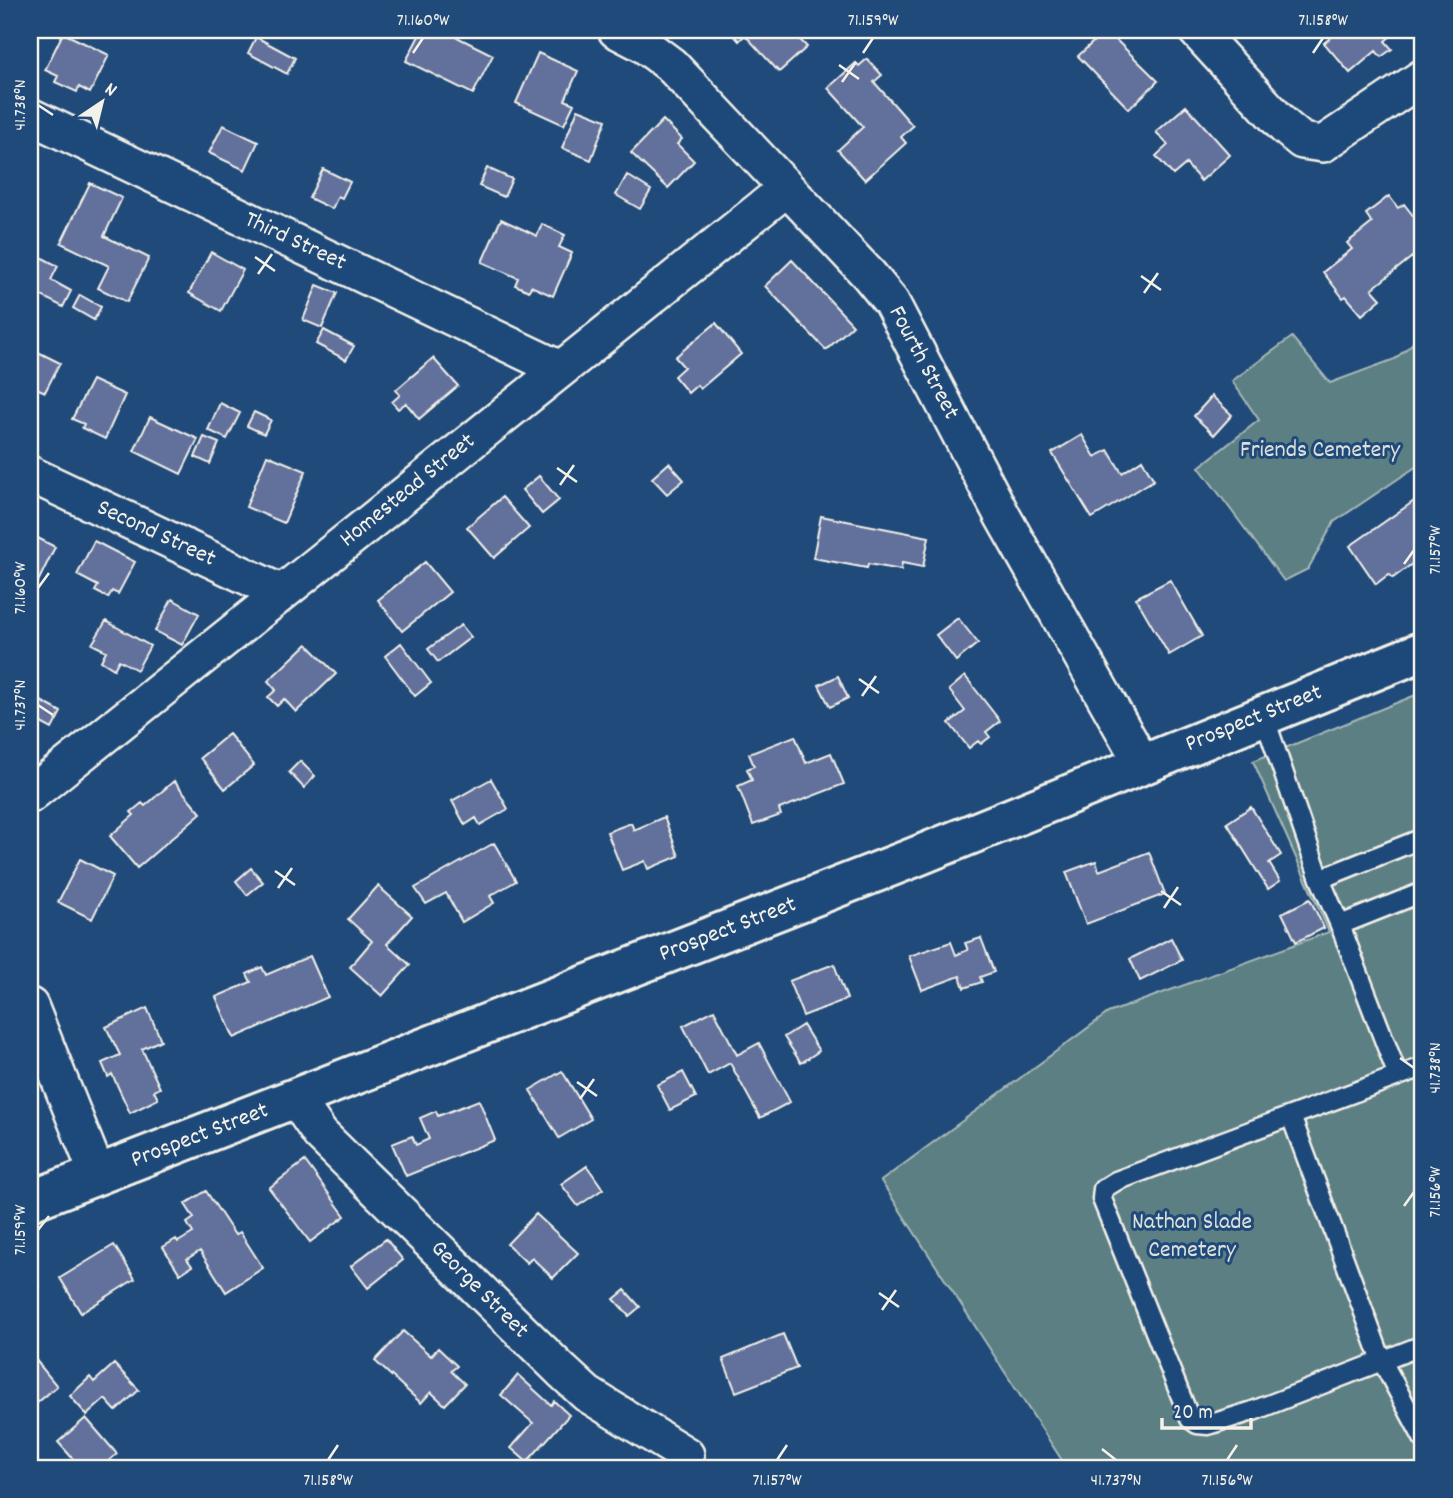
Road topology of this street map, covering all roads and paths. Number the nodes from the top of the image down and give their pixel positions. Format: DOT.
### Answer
graph roads {
  1 [pos="616,30"];
  2 [pos="1196,30"];
  3 [pos="1423,78"];
  4 [pos="30,116"];
  5 [pos="787,188"];
  6 [pos="560,369"];
  7 [pos="30,474"];
  8 [pos="282,593"];
  9 [pos="1423,651"];
  10 [pos="1264,716"];
  11 [pos="1143,765"];
  12 [pos="30,796"];
  13 [pos="1423,838"];
  14 [pos="1320,879"];
  15 [pos="1423,891"];
  16 [pos="1340,925"];
  17 [pos="30,1006"];
  18 [pos="1423,1067"];
  19 [pos="1398,1076"];
  20 [pos="296,1099"];
  21 [pos="1292,1116"];
  22 [pos="98,1177"];
  23 [pos="30,1201"];
  24 [pos="1423,1345"];
  25 [pos="1382,1360"];
  26 [pos="1423,1438"];
  27 [pos="686,1455"];
  1 -- 5 [label="street, Fourth Street"];
  2 -- 3 [label="street"];
  4 -- 6 [label="street, Third Street"];
  5 -- 6 [label="street, Homestead Street"];
  5 -- 11 [label="street, Fourth Street"];
  6 -- 8 [label="street, Homestead Street"];
  7 -- 8 [label="street, Second Street"];
  8 -- 12 [label="street, Homestead Street"];
  9 -- 10 [label="street, Prospect Street"];
  10 -- 11 [label="street, Prospect Street"];
  10 -- 14 [label="lane"];
  11 -- 20 [label="street, Prospect Street"];
  13 -- 14 [label="lane"];
  14 -- 16 [label="lane"];
  15 -- 16 [label="lane"];
  16 -- 19 [label="lane"];
  17 -- 22 [label="street"];
  18 -- 19 [label="lane"];
  19 -- 21 [label="lane"];
  20 -- 22 [label="street, Prospect Street"];
  20 -- 27 [label="street, George Street"];
  21 -- 25 [label="lane"];
  21 -- 25 [label="lane"];
  22 -- 23 [label="street, Prospect Street"];
  24 -- 25 [label="lane"];
  25 -- 26 [label="lane"];
}
